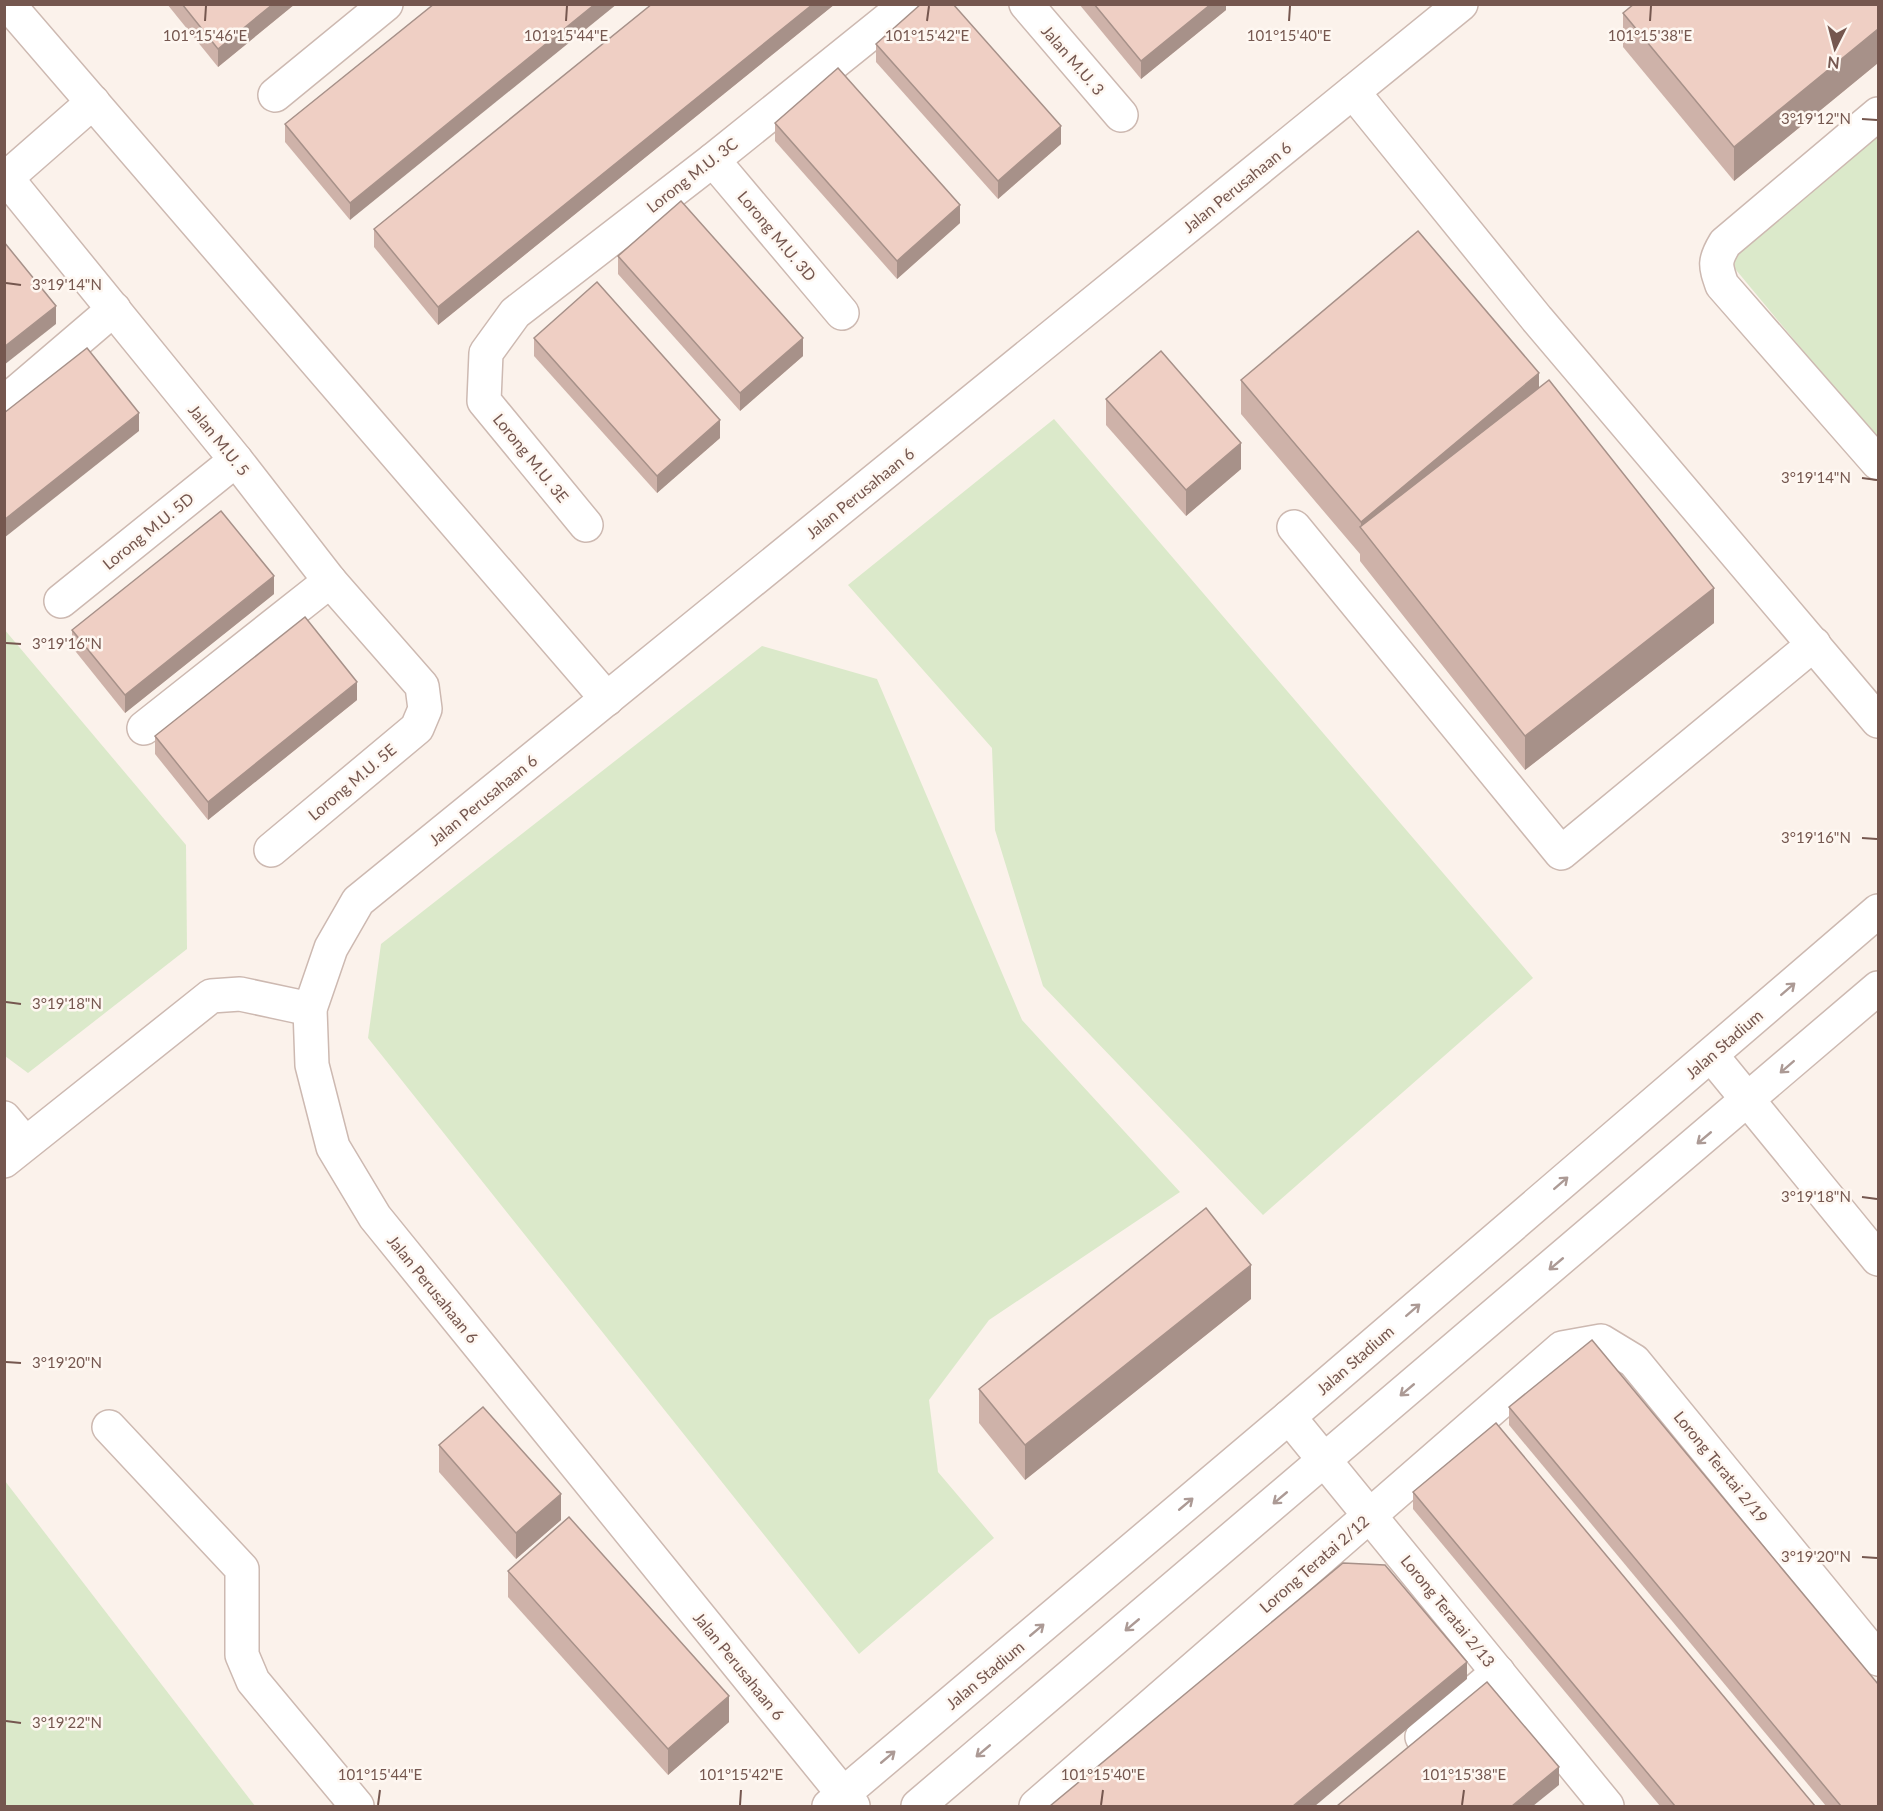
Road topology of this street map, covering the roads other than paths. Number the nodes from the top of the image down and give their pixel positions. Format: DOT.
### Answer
graph roads {
  1 [pos="8,4"];
  2 [pos="386,4"];
  3 [pos="907,4"];
  4 [pos="1026,4"];
  5 [pos="1461,4"];
  6 [pos="1353,92"];
  7 [pos="275,95"];
  8 [pos="93,102"];
  9 [pos="1878,114"];
  10 [pos="1121,115"];
  11 [pos="713,160"];
  12 [pos="5,178"];
  13 [pos="114,309"];
  14 [pos="842,313"];
  15 [pos="486,353"];
  16 [pos="4,403"];
  17 [pos="236,460"];
  18 [pos="1878,463"];
  19 [pos="586,525"];
  20 [pos="1294,527"];
  21 [pos="330,581"];
  22 [pos="61,601"];
  23 [pos="1814,644"];
  24 [pos="607,699"];
  25 [pos="426,709"];
  26 [pos="1878,720"];
  27 [pos="144,728"];
  28 [pos="271,850"];
  29 [pos="1878,911"];
  30 [pos="1878,988"];
  31 [pos="310,1009"];
  32 [pos="1711,1055"];
  33 [pos="1749,1100"];
  34 [pos="4,1118"];
  35 [pos="15,1152"];
  36 [pos="1878,1259"];
  37 [pos="1601,1341"];
  38 [pos="1289,1417"];
  39 [pos="109,1427"];
  40 [pos="1325,1461"];
  41 [pos="1370,1515"];
  42 [pos="1878,1659"];
  43 [pos="1498,1672"];
  44 [pos="1401,1754"];
  45 [pos="842,1802"];
  46 [pos="1602,1804"];
  47 [pos="357,1806"];
  48 [pos="918,1806"];
  49 [pos="1036,1806"];
  1 -- 8 [label="street"];
  2 -- 7 [label="street"];
  3 -- 11 [label="street, Lorong M.U. 3C"];
  4 -- 10 [label="street, Jalan M.U. 3"];
  5 -- 6 [label="street, Jalan Perusahaan 6"];
  6 -- 23 [label="street"];
  6 -- 24 [label="street, Jalan Perusahaan 6"];
  8 -- 12 [label="street"];
  8 -- 24 [label="street"];
  9 -- 18 [label="street"];
  11 -- 14 [label="street, Lorong M.U. 3D"];
  11 -- 15 [label="street, Lorong M.U. 3C"];
  12 -- 13 [label="street, Jalan M.U. 5"];
  13 -- 16 [label="street"];
  13 -- 17 [label="street, Jalan M.U. 5"];
  15 -- 19 [label="street, Lorong M.U. 3E"];
  17 -- 21 [label="street, Jalan M.U. 5"];
  17 -- 22 [label="street, Lorong M.U. 5D"];
  20 -- 23 [label="street"];
  21 -- 25 [label="street, Jalan M.U. 5"];
  21 -- 27 [label="street"];
  23 -- 26 [label="street"];
  24 -- 31 [label="street, Jalan Perusahaan 6"];
  25 -- 28 [label="street, Lorong M.U. 5E"];
  32 -- 29 [label="street, Jalan Stadium, one-way"];
  30 -- 33 [label="street, one-way"];
  31 -- 35 [label="street"];
  31 -- 45 [label="street, Jalan Perusahaan 6"];
  32 -- 33 [label="street"];
  38 -- 32 [label="street, Jalan Stadium, one-way"];
  33 -- 36 [label="street"];
  33 -- 40 [label="street, one-way"];
  34 -- 35 [label="street"];
  37 -- 41 [label="street, Lorong Teratai 2/12"];
  37 -- 42 [label="street, Lorong Teratai 2/19"];
  38 -- 40 [label="street, Lorong Teratai 2/13"];
  45 -- 38 [label="street, Jalan Stadium, one-way"];
  39 -- 47 [label="street"];
  40 -- 41 [label="street, Lorong Teratai 2/13"];
  40 -- 48 [label="street, one-way"];
  41 -- 43 [label="street, Lorong Teratai 2/13"];
  41 -- 49 [label="street, Lorong Teratai 2/12"];
  43 -- 44 [label="street"];
  43 -- 46 [label="street, Lorong Teratai 2/13"];
}
